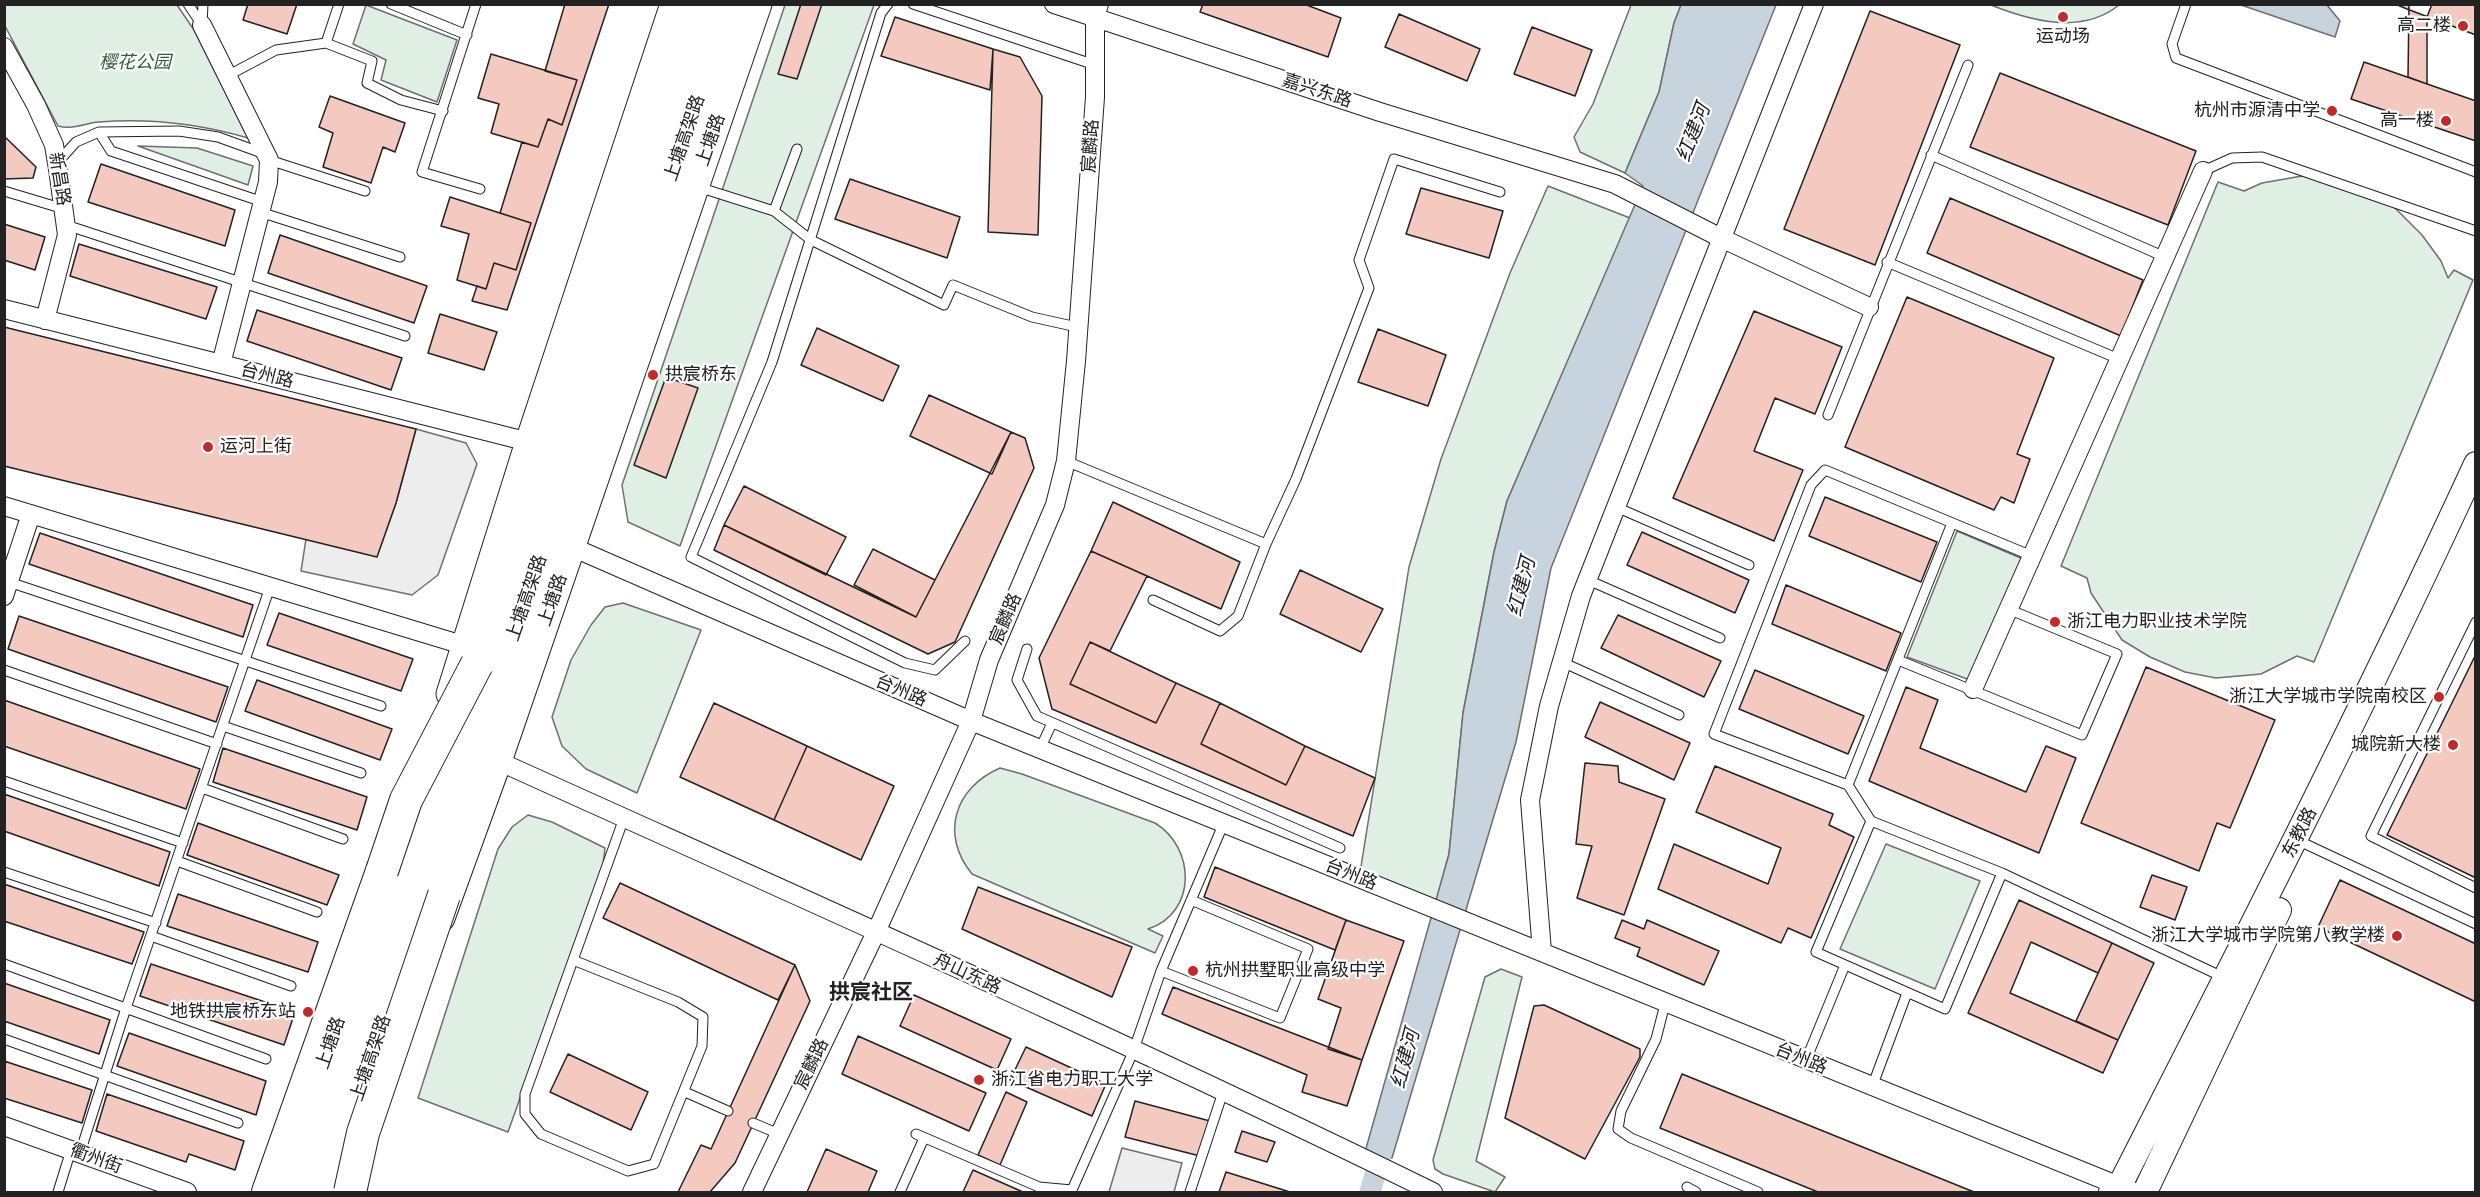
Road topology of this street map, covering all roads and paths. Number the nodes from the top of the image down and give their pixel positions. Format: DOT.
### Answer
graph roads {
  1 [pos="188,4"];
  2 [pos="203,4"];
  3 [pos="339,4"];
  4 [pos="391,4"];
  5 [pos="476,4"];
  6 [pos="674,4"];
  7 [pos="702,4"];
  8 [pos="731,4"];
  9 [pos="758,4"];
  10 [pos="888,4"];
  11 [pos="913,4"];
  12 [pos="1054,4"];
  13 [pos="1080,4"];
  14 [pos="1814,4"];
  15 [pos="2186,4"];
  16 [pos="1097,11"];
  17 [pos="202,25"];
  18 [pos="467,35"];
  19 [pos="326,44"];
  20 [pos="4,47"];
  21 [pos="1095,65"];
  22 [pos="1968,65"];
  23 [pos="227,76"];
  24 [pos="443,111"];
  25 [pos="99,132"];
  26 [pos="797,149"];
  27 [pos="1931,155"];
  28 [pos="268,157"];
  29 [pos="57,163"];
  30 [pos="2203,171"];
  31 [pos="2475,172"];
  32 [pos="696,186"];
  33 [pos="480,189"];
  34 [pos="4,191"];
  35 [pos="365,191"];
  36 [pos="1500,192"];
  37 [pos="262,207"];
  38 [pos="774,211"];
  39 [pos="65,217"];
  40 [pos="2475,231"];
  41 [pos="1721,238"];
  42 [pos="811,240"];
  43 [pos="2165,256"];
  44 [pos="400,257"];
  45 [pos="1887,262"];
  46 [pos="242,281"];
  47 [pos="1869,307"];
  48 [pos="4,309"];
  49 [pos="45,320"];
  50 [pos="1077,327"];
  51 [pos="405,336"];
  52 [pos="2120,359"];
  53 [pos="221,364"];
  54 [pos="1828,415"];
  55 [pos="529,442"];
  56 [pos="1066,461"];
  57 [pos="2475,465"];
  58 [pos="2475,501"];
  59 [pos="4,506"];
  60 [pos="1616,507"];
  61 [pos="31,514"];
  62 [pos="1952,523"];
  63 [pos="1266,544"];
  64 [pos="572,547"];
  65 [pos="2032,556"];
  66 [pos="1749,565"];
  67 [pos="1588,580"];
  68 [pos="270,587"];
  69 [pos="7,589"];
  70 [pos="1153,600"];
  71 [pos="2008,609"];
  72 [pos="2475,622"];
  73 [pos="1720,638"];
  74 [pos="965,641"];
  75 [pos="1027,649"];
  76 [pos="482,660"];
  77 [pos="1898,660"];
  78 [pos="245,661"];
  79 [pos="1562,662"];
  80 [pos="4,670"];
  81 [pos="1973,689"];
  82 [pos="381,706"];
  83 [pos="1679,715"];
  84 [pos="971,721"];
  85 [pos="1052,723"];
  86 [pos="223,726"];
  87 [pos="217,744"];
  88 [pos="1040,749"];
  89 [pos="498,761"];
  90 [pos="361,773"];
  91 [pos="4,781"];
  92 [pos="1848,785"];
  93 [pos="202,788"];
  94 [pos="624,818"];
  95 [pos="1871,821"];
  96 [pos="1223,825"];
  97 [pos="343,839"];
  98 [pos="183,843"];
  99 [pos="2303,843"];
  100 [pos="1340,848"];
  101 [pos="177,861"];
  102 [pos="4,872"];
  103 [pos="2002,873"];
  104 [pos="2475,888"];
  105 [pos="1191,900"];
  106 [pos="317,912"];
  107 [pos="156,923"];
  108 [pos="2475,924"];
  109 [pos="876,932"];
  110 [pos="151,936"];
  111 [pos="1542,952"];
  112 [pos="573,960"];
  113 [pos="4,963"];
  114 [pos="1845,965"];
  115 [pos="1161,972"];
  116 [pos="2225,979"];
  117 [pos="291,986"];
  118 [pos="1907,993"];
  119 [pos="1665,1004"];
  120 [pos="126,1008"];
  121 [pos="4,1039"];
  122 [pos="1133,1052"];
  123 [pos="266,1059"];
  124 [pos="1806,1061"];
  125 [pos="103,1076"];
  126 [pos="1872,1087"];
  127 [pos="685,1092"];
  128 [pos="1223,1092"];
  129 [pos="728,1111"];
  130 [pos="238,1123"];
  131 [pos="753,1123"];
  132 [pos="4,1126"];
  133 [pos="779,1134"];
  134 [pos="75,1152"];
  135 [pos="1687,1187"];
  136 [pos="2121,1191"];
  137 [pos="58,1192"];
  138 [pos="187,1192"];
  139 [pos="268,1192"];
  140 [pos="280,1192"];
  141 [pos="297,1192"];
  142 [pos="326,1192"];
  143 [pos="340,1192"];
  144 [pos="350,1192"];
  145 [pos="752,1192"];
  146 [pos="900,1192"];
  147 [pos="1190,1192"];
  148 [pos="1433,1192"];
  149 [pos="1696,1192"];
  150 [pos="1758,1192"];
  151 [pos="2145,1192"];
  1 -- 17 [label="lane"];
  2 -- 17 [label="lane"];
  3 -- 19 [label="lane"];
  4 -- 18 [label="lane"];
  5 -- 18 [label="lane"];
  6 -- 55 [label="main road, 上塘路"];
  7 -- 76 [label="highway, 上塘高架路"];
  8 -- 76 [label="highway, 上塘高架路"];
  9 -- 32 [label="main road, 上塘路"];
  10 -- 42 [label="lane"];
  11 -- 21 [label="lane"];
  12 -- 16 [label="street, 嘉兴东路"];
  13 -- 16 [label="lane"];
  14 -- 41 [label="street"];
  15 -- 31 [label="lane"];
  16 -- 21 [label="street, 宸麟路"];
  16 -- 41 [label="street, 嘉兴东路"];
  17 -- 23 [label="street"];
  18 -- 24 [label="lane"];
  19 -- 23 [label="lane"];
  19 -- 24 [label="lane"];
  20 -- 29 [label="street, 新昌路"];
  21 -- 50 [label="street, 宸麟路"];
  22 -- 27 [label="lane"];
  23 -- 28 [label="street"];
  24 -- 33 [label="lane"];
  25 -- 28 [label="lane"];
  25 -- 29 [label="lane"];
  25 -- 37 [label="lane"];
  26 -- 38 [label="lane"];
  27 -- 43 [label="lane"];
  27 -- 45 [label="lane"];
  28 -- 35 [label="lane"];
  28 -- 37 [label="street"];
  29 -- 39 [label="street, 新昌路"];
  30 -- 40 [label="lane"];
  30 -- 43 [label="street"];
  32 -- 38 [label="lane"];
  32 -- 64 [label="main road, 上塘路"];
  34 -- 39 [label="lane"];
  36 -- 63 [label="lane"];
  37 -- 44 [label="lane"];
  37 -- 46 [label="street"];
  38 -- 42 [label="lane"];
  39 -- 46 [label="lane"];
  39 -- 49 [label="street, 新昌路"];
  41 -- 47 [label="street, 嘉兴东路"];
  41 -- 60 [label="street"];
  42 -- 50 [label="lane"];
  42 -- 74 [label="lane"];
  43 -- 52 [label="street"];
  45 -- 47 [label="lane"];
  45 -- 52 [label="lane"];
  46 -- 51 [label="lane"];
  46 -- 53 [label="street"];
  47 -- 54 [label="lane"];
  48 -- 49 [label="street, 台州路"];
  49 -- 53 [label="street, 台州路"];
  50 -- 56 [label="street, 宸麟路"];
  52 -- 65 [label="street"];
  53 -- 55 [label="street, 台州路"];
  55 -- 76 [label="main road, 上塘路"];
  56 -- 63 [label="lane"];
  56 -- 84 [label="street, 宸麟路"];
  57 -- 99 [label="street, 东教路"];
  58 -- 99 [label="street, 东教路"];
  59 -- 61 [label="street"];
  60 -- 66 [label="lane"];
  60 -- 67 [label="street"];
  61 -- 68 [label="street"];
  61 -- 69 [label="street"];
  62 -- 65 [label="lane"];
  62 -- 77 [label="lane"];
  62 -- 92 [label="lane"];
  63 -- 70 [label="lane"];
  64 -- 84 [label="street, 台州路"];
  64 -- 89 [label="main road, 上塘路"];
  65 -- 71 [label="street"];
  67 -- 73 [label="lane"];
  67 -- 79 [label="street"];
  68 -- 76 [label="street"];
  68 -- 78 [label="lane"];
  69 -- 78 [label="lane"];
  71 -- 81 [label="street"];
  71 -- 81 [label="lane"];
  72 -- 104 [label="lane"];
  75 -- 85 [label="lane"];
  76 -- 139 [label="highway, bridge"];
  76 -- 140 [label="main road, 上塘路"];
  76 -- 141 [label="highway, 上塘高架路, bridge"];
  76 -- 142 [label="highway, 上塘高架路"];
  76 -- 144 [label="highway, bridge"];
  77 -- 81 [label="lane"];
  77 -- 92 [label="lane"];
  78 -- 82 [label="lane"];
  78 -- 86 [label="lane"];
  79 -- 83 [label="lane"];
  79 -- 111 [label="street"];
  80 -- 87 [label="lane"];
  84 -- 88 [label="street, 台州路"];
  84 -- 109 [label="street, 宸麟路"];
  85 -- 88 [label="lane"];
  85 -- 100 [label="lane"];
  86 -- 87 [label="lane"];
  86 -- 90 [label="lane"];
  87 -- 93 [label="lane"];
  88 -- 96 [label="street, 台州路"];
  89 -- 94 [label="street, 舟山东路"];
  89 -- 143 [label="main road, 上塘路"];
  91 -- 98 [label="lane"];
  92 -- 95 [label="lane"];
  93 -- 97 [label="lane"];
  93 -- 98 [label="lane"];
  94 -- 109 [label="street, 舟山东路"];
  94 -- 112 [label="lane"];
  95 -- 103 [label="lane"];
  95 -- 114 [label="lane"];
  96 -- 105 [label="lane"];
  96 -- 111 [label="street, 台州路"];
  98 -- 101 [label="lane"];
  99 -- 108 [label="lane"];
  99 -- 116 [label="street, 东教路"];
  99 -- 151 [label="street, 东教路"];
  101 -- 106 [label="lane"];
  101 -- 107 [label="lane"];
  102 -- 107 [label="lane"];
  103 -- 116 [label="lane"];
  103 -- 118 [label="lane"];
  105 -- 115 [label="lane"];
  105 -- 115 [label="lane"];
  107 -- 110 [label="lane"];
  109 -- 122 [label="street, 舟山东路"];
  109 -- 133 [label="street, 宸麟路"];
  110 -- 117 [label="lane"];
  110 -- 120 [label="lane"];
  111 -- 119 [label="street, 台州路"];
  112 -- 127 [label="lane"];
  112 -- 127 [label="lane"];
  113 -- 120 [label="lane"];
  114 -- 118 [label="lane"];
  114 -- 124 [label="lane"];
  115 -- 122 [label="lane"];
  116 -- 136 [label="street, 东教路"];
  118 -- 126 [label="lane"];
  119 -- 124 [label="street, 台州路"];
  119 -- 150 [label="lane"];
  120 -- 123 [label="lane"];
  120 -- 125 [label="lane"];
  121 -- 125 [label="lane"];
  122 -- 128 [label="street, 舟山东路"];
  122 -- 146 [label="lane"];
  124 -- 126 [label="street, 台州路"];
  125 -- 130 [label="lane"];
  125 -- 134 [label="lane"];
  126 -- 136 [label="street, 台州路"];
  127 -- 129 [label="lane"];
  128 -- 147 [label="lane"];
  128 -- 148 [label="street, 舟山东路"];
  131 -- 133 [label="lane"];
  132 -- 134 [label="street, 衢州街"];
  133 -- 145 [label="street, 宸麟路"];
  134 -- 137 [label="lane"];
  134 -- 138 [label="street, 衢州街"];
  135 -- 149 [label="lane"];
}
